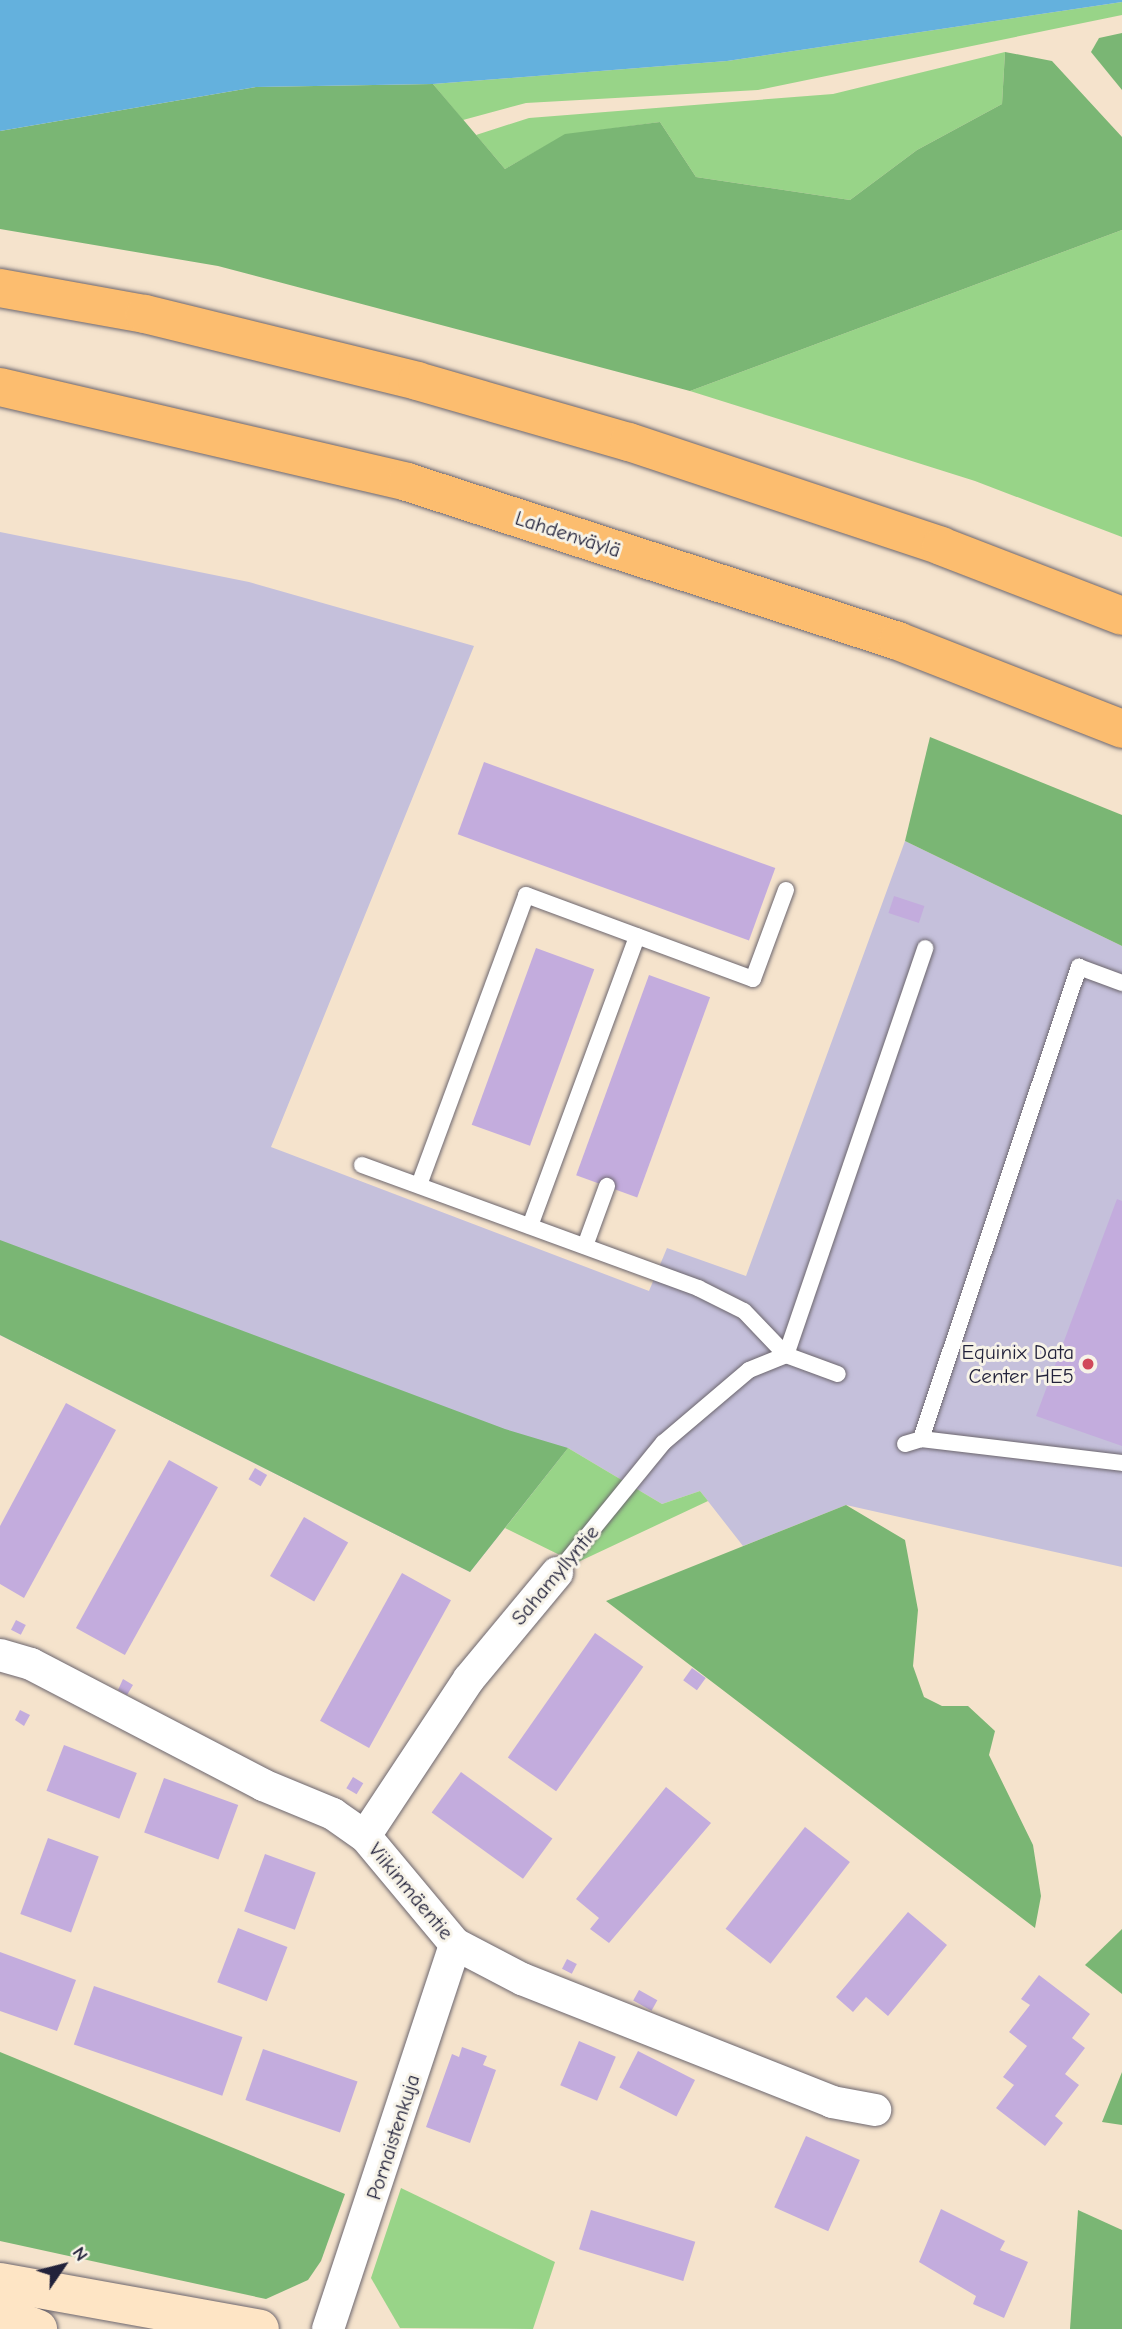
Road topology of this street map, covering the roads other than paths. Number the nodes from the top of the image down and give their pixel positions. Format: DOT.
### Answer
graph roads {
  1 [pos="0,288"];
  2 [pos="0,387"];
  3 [pos="1122,616"];
  4 [pos="1122,729"];
  5 [pos="786,890"];
  6 [pos="637,936"];
  7 [pos="925,948"];
  8 [pos="1122,983"];
  9 [pos="362,1165"];
  10 [pos="419,1185"];
  11 [pos="607,1186"];
  12 [pos="530,1226"];
  13 [pos="585,1246"];
  14 [pos="786,1355"];
  15 [pos="838,1374"];
  16 [pos="921,1439"];
  17 [pos="905,1444"];
  18 [pos="1122,1462"];
  19 [pos="557,1573"];
  20 [pos="0,1655"];
  21 [pos="365,1836"];
  22 [pos="455,1944"];
  23 [pos="875,2109"];
  24 [pos="0,2282"];
  25 [pos="0,2314"];
  26 [pos="38,2329"];
  27 [pos="260,2329"];
  28 [pos="328,2329"];
  1 -- 3 [label="highway"];
  2 -- 4 [label="highway, Lahdenväylä"];
  5 -- 6 [label="lane"];
  6 -- 10 [label="lane"];
  6 -- 12 [label="lane"];
  7 -- 14 [label="lane"];
  8 -- 16 [label="lane"];
  9 -- 10 [label="lane"];
  10 -- 12 [label="lane"];
  11 -- 13 [label="lane"];
  12 -- 13 [label="lane"];
  13 -- 14 [label="lane"];
  14 -- 15 [label="lane"];
  14 -- 19 [label="lane, Sahamyllyntie"];
  16 -- 17 [label="lane"];
  16 -- 18 [label="lane"];
  19 -- 21 [label="street, Sahamyllyntie"];
  20 -- 21 [label="street, Viikinmäentie"];
  21 -- 22 [label="street, Viikinmäentie"];
  22 -- 23 [label="street, Viikinmäentie"];
  22 -- 28 [label="street, Pornaistenkuja"];
  24 -- 27 [label="main road"];
  25 -- 26 [label="main road"];
}
